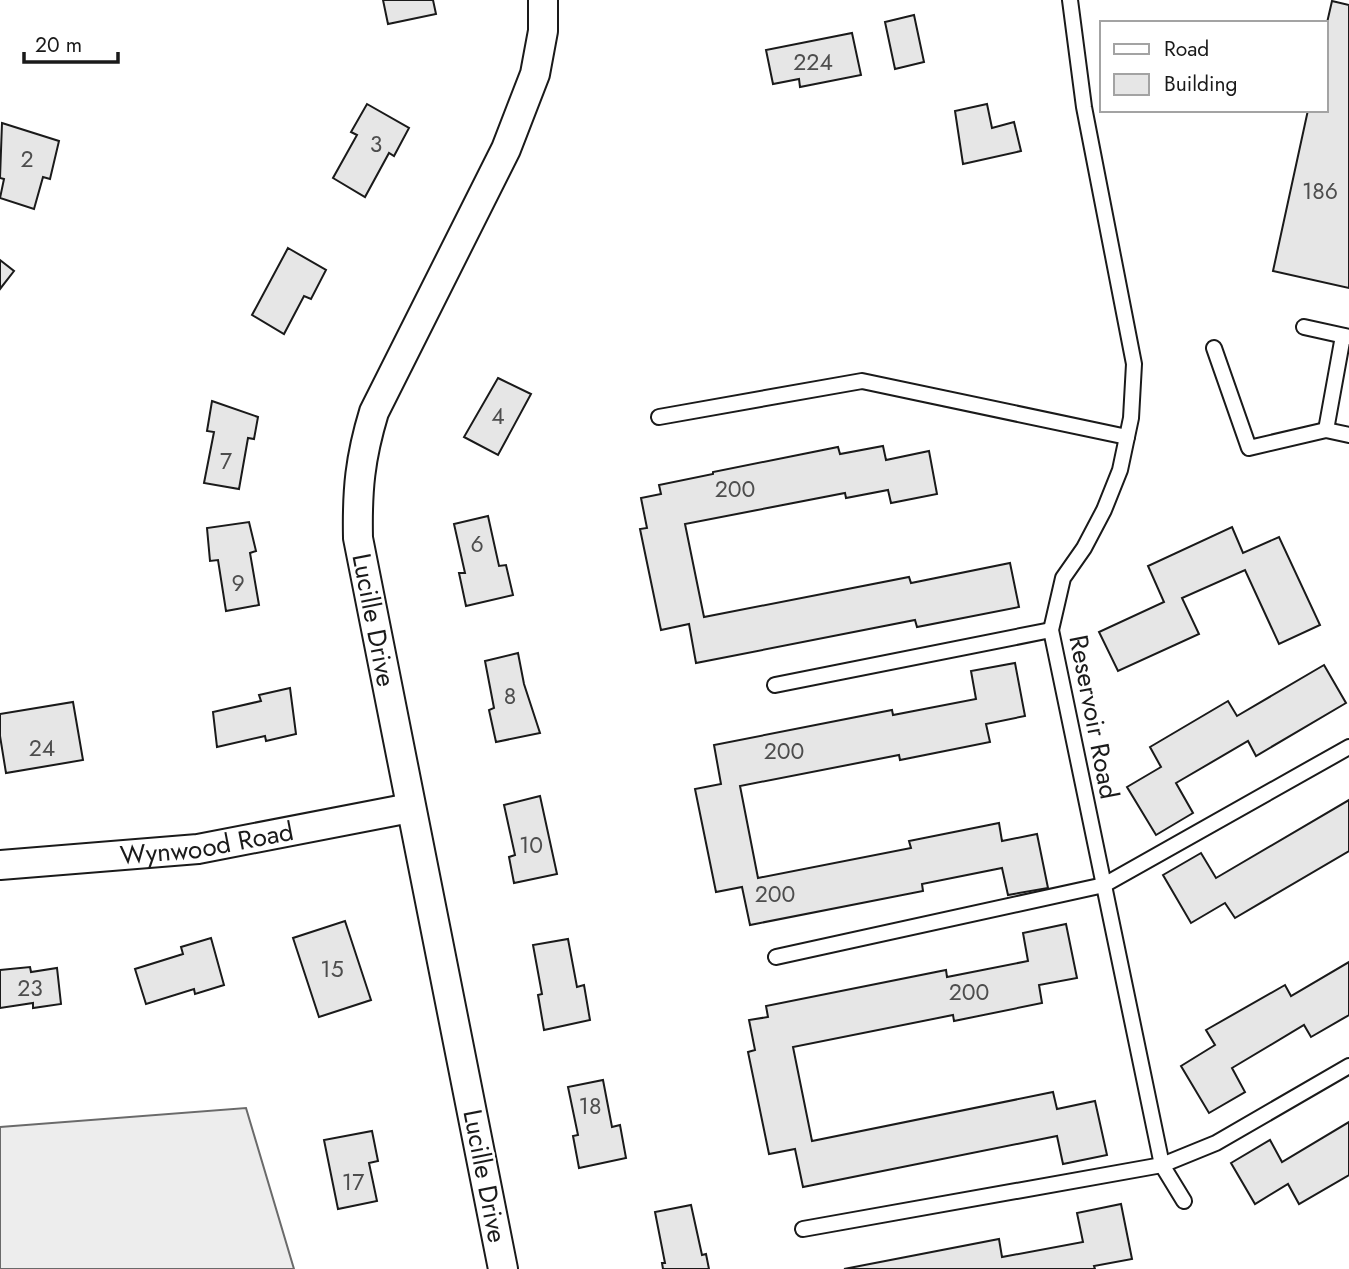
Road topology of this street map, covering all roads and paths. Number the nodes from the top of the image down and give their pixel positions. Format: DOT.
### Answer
graph roads {
  1 [pos="543,0"];
  2 [pos="1070,0"];
  3 [pos="1304,327"];
  4 [pos="1346,336"];
  5 [pos="1214,348"];
  6 [pos="659,417"];
  7 [pos="1326,430"];
  8 [pos="1349,436"];
  9 [pos="1127,437"];
  10 [pos="1051,630"];
  11 [pos="775,685"];
  12 [pos="1349,747"];
  13 [pos="410,808"];
  14 [pos="0,865"];
  15 [pos="1104,885"];
  16 [pos="776,957"];
  17 [pos="1349,1066"];
  18 [pos="1162,1165"];
  19 [pos="1184,1201"];
  20 [pos="803,1229"];
  21 [pos="503,1269"];
  1 -- 13 [label="street, Lucille Drive"];
  2 -- 9 [label="lane, Reservoir Road"];
  3 -- 4 [label="lane"];
  4 -- 7 [label="lane"];
  5 -- 7 [label="lane"];
  6 -- 9 [label="lane"];
  7 -- 8 [label="lane"];
  9 -- 10 [label="lane, Reservoir Road"];
  10 -- 11 [label="lane"];
  10 -- 15 [label="lane, Reservoir Road"];
  12 -- 15 [label="lane"];
  13 -- 14 [label="street, Wynwood Road"];
  13 -- 21 [label="street, Lucille Drive"];
  15 -- 16 [label="lane"];
  15 -- 18 [label="lane, Reservoir Road"];
  17 -- 18 [label="lane"];
  18 -- 19 [label="lane, Reservoir Road"];
  18 -- 20 [label="lane"];
}
